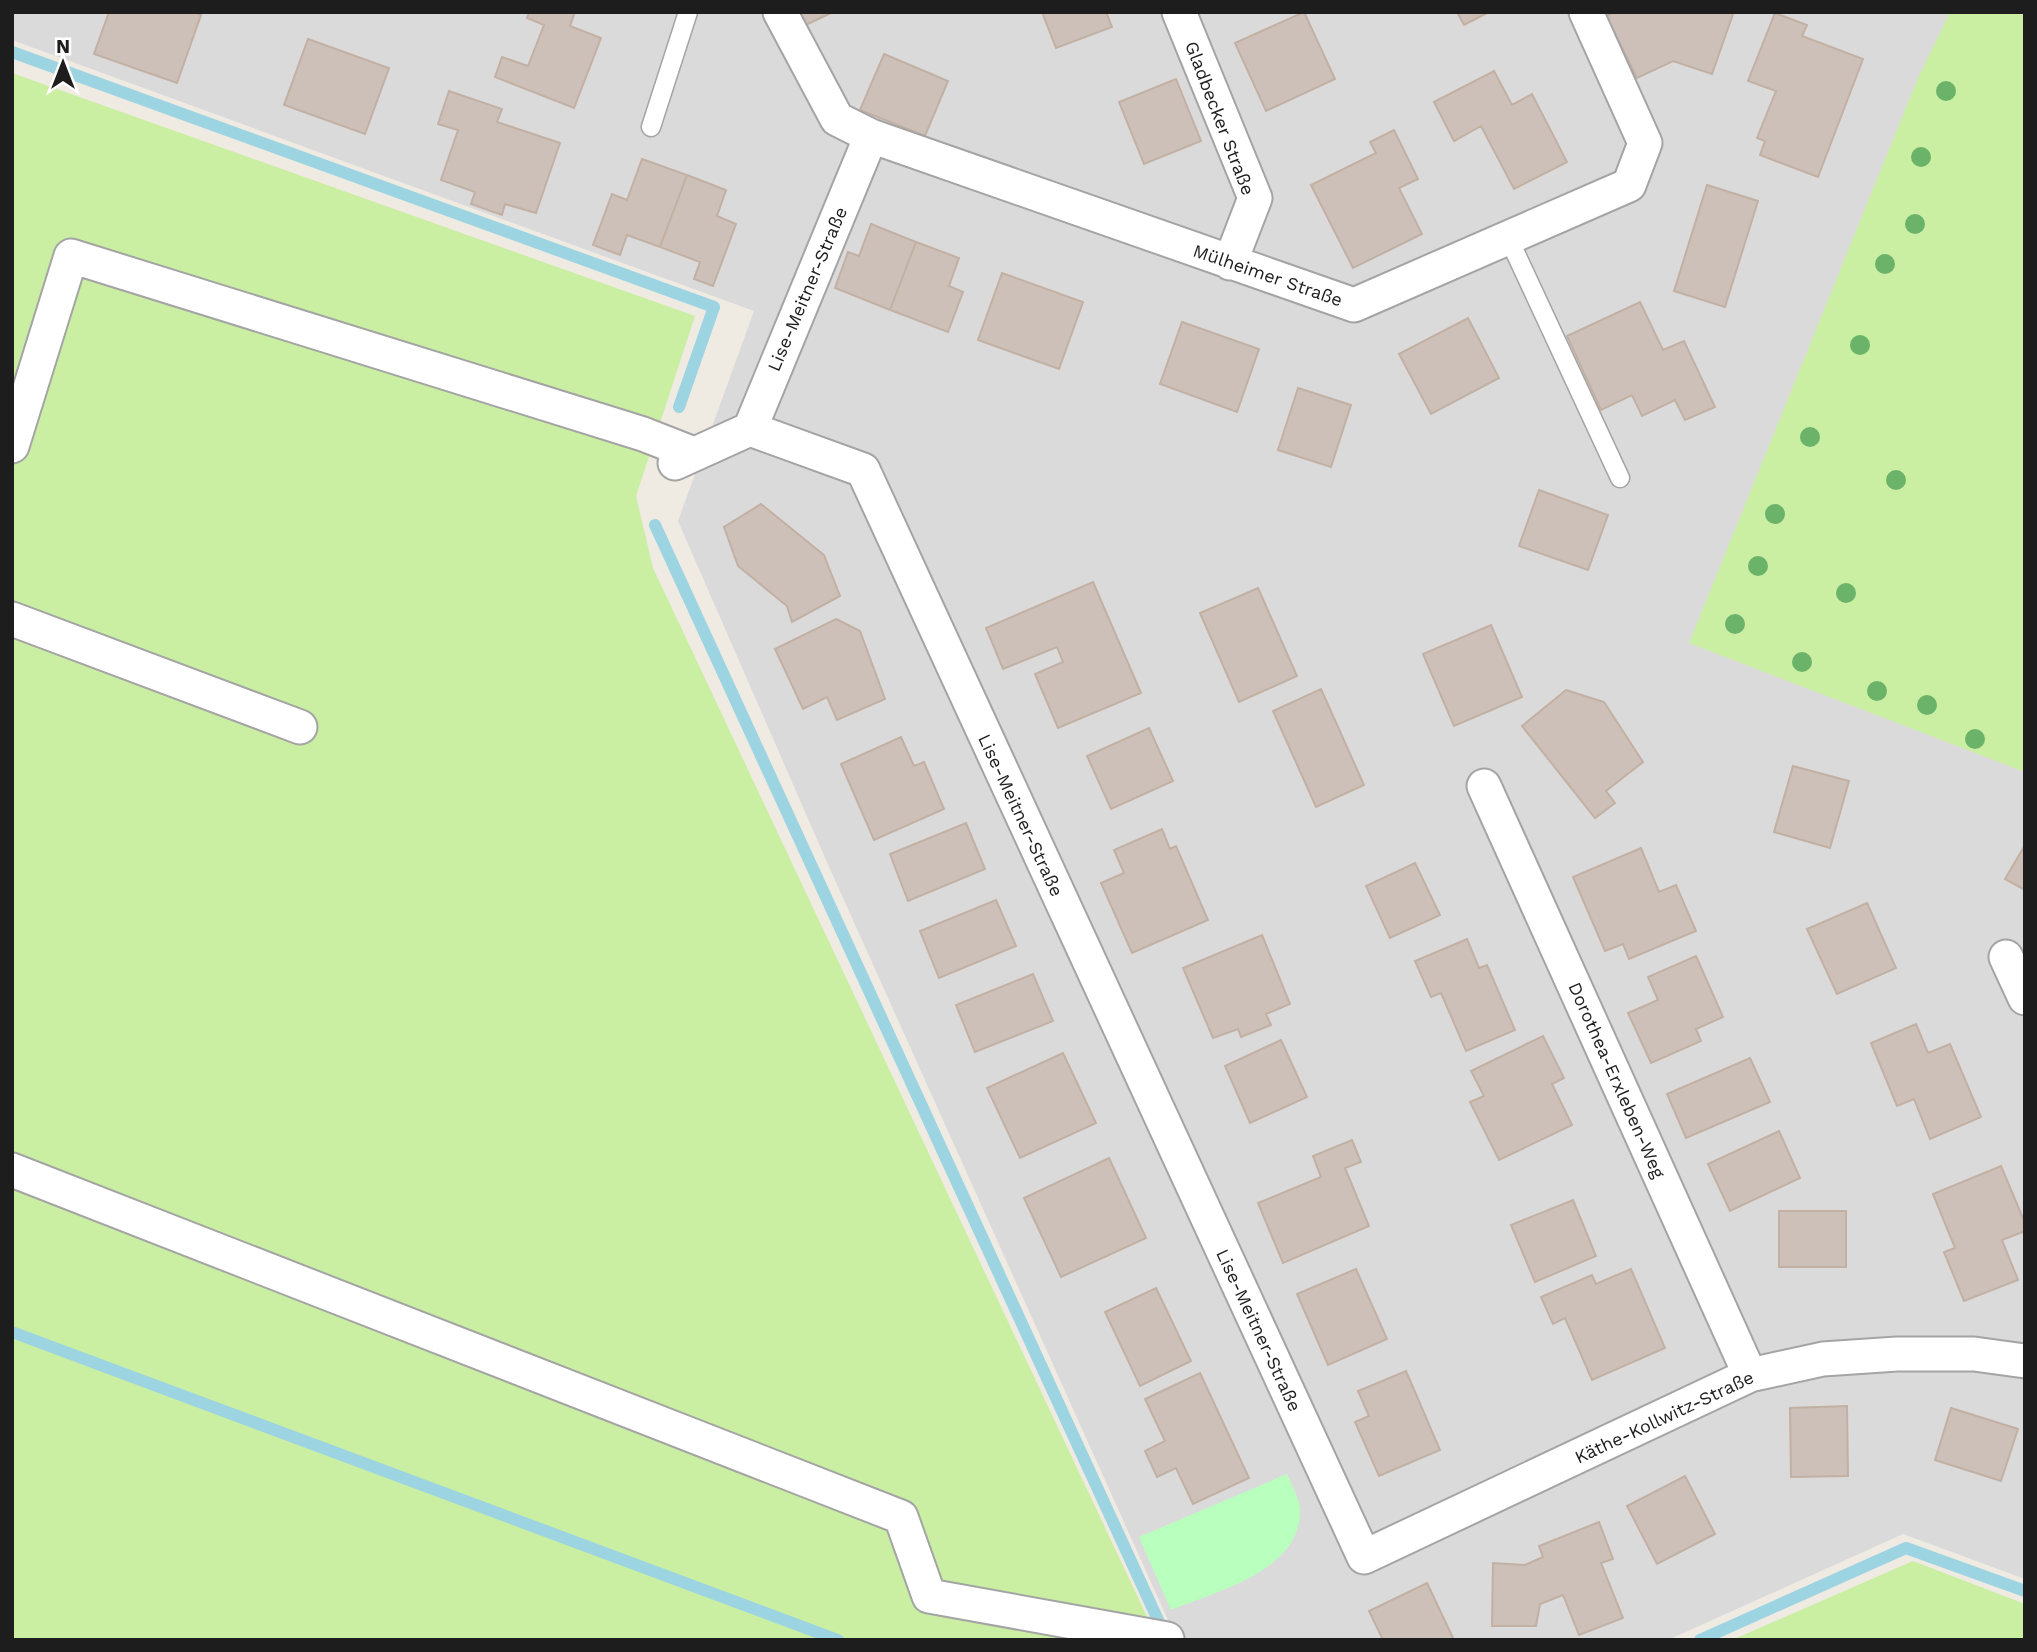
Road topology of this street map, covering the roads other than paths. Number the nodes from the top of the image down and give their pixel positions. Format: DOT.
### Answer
graph roads {
  1 [pos="688,12"];
  2 [pos="780,12"];
  3 [pos="1178,12"];
  4 [pos="1586,12"];
  5 [pos="652,127"];
  6 [pos="871,136"];
  7 [pos="1508,237"];
  8 [pos="1230,263"];
  9 [pos="750,429"];
  10 [pos="12,446"];
  11 [pos="1620,478"];
  12 [pos="12,619"];
  13 [pos="300,727"];
  14 [pos="1484,786"];
  15 [pos="2006,957"];
  16 [pos="2025,998"];
  17 [pos="12,1170"];
  18 [pos="2025,1362"];
  19 [pos="1750,1375"];
  20 [pos="1364,1557"];
  21 [pos="1167,1639"];
  1 -- 5 [label="lane"];
  2 -- 6 [label="street, Mülheimer Straße"];
  3 -- 8 [label="street, Gladbecker Straße"];
  4 -- 7 [label="street, Mülheimer Straße"];
  6 -- 8 [label="street, Mülheimer Straße"];
  6 -- 9 [label="street, Lise-Meitner-Straße"];
  7 -- 8 [label="street, Mülheimer Straße"];
  7 -- 11 [label="lane"];
  9 -- 10 [label="street"];
  9 -- 20 [label="street, Lise-Meitner-Straße"];
  12 -- 13 [label="street"];
  14 -- 19 [label="street, Dorothea-Erxleben-Weg"];
  15 -- 16 [label="street"];
  17 -- 21 [label="street"];
  18 -- 19 [label="street, Käthe-Kollwitz-Straße"];
  19 -- 20 [label="street, Käthe-Kollwitz-Straße"];
}
